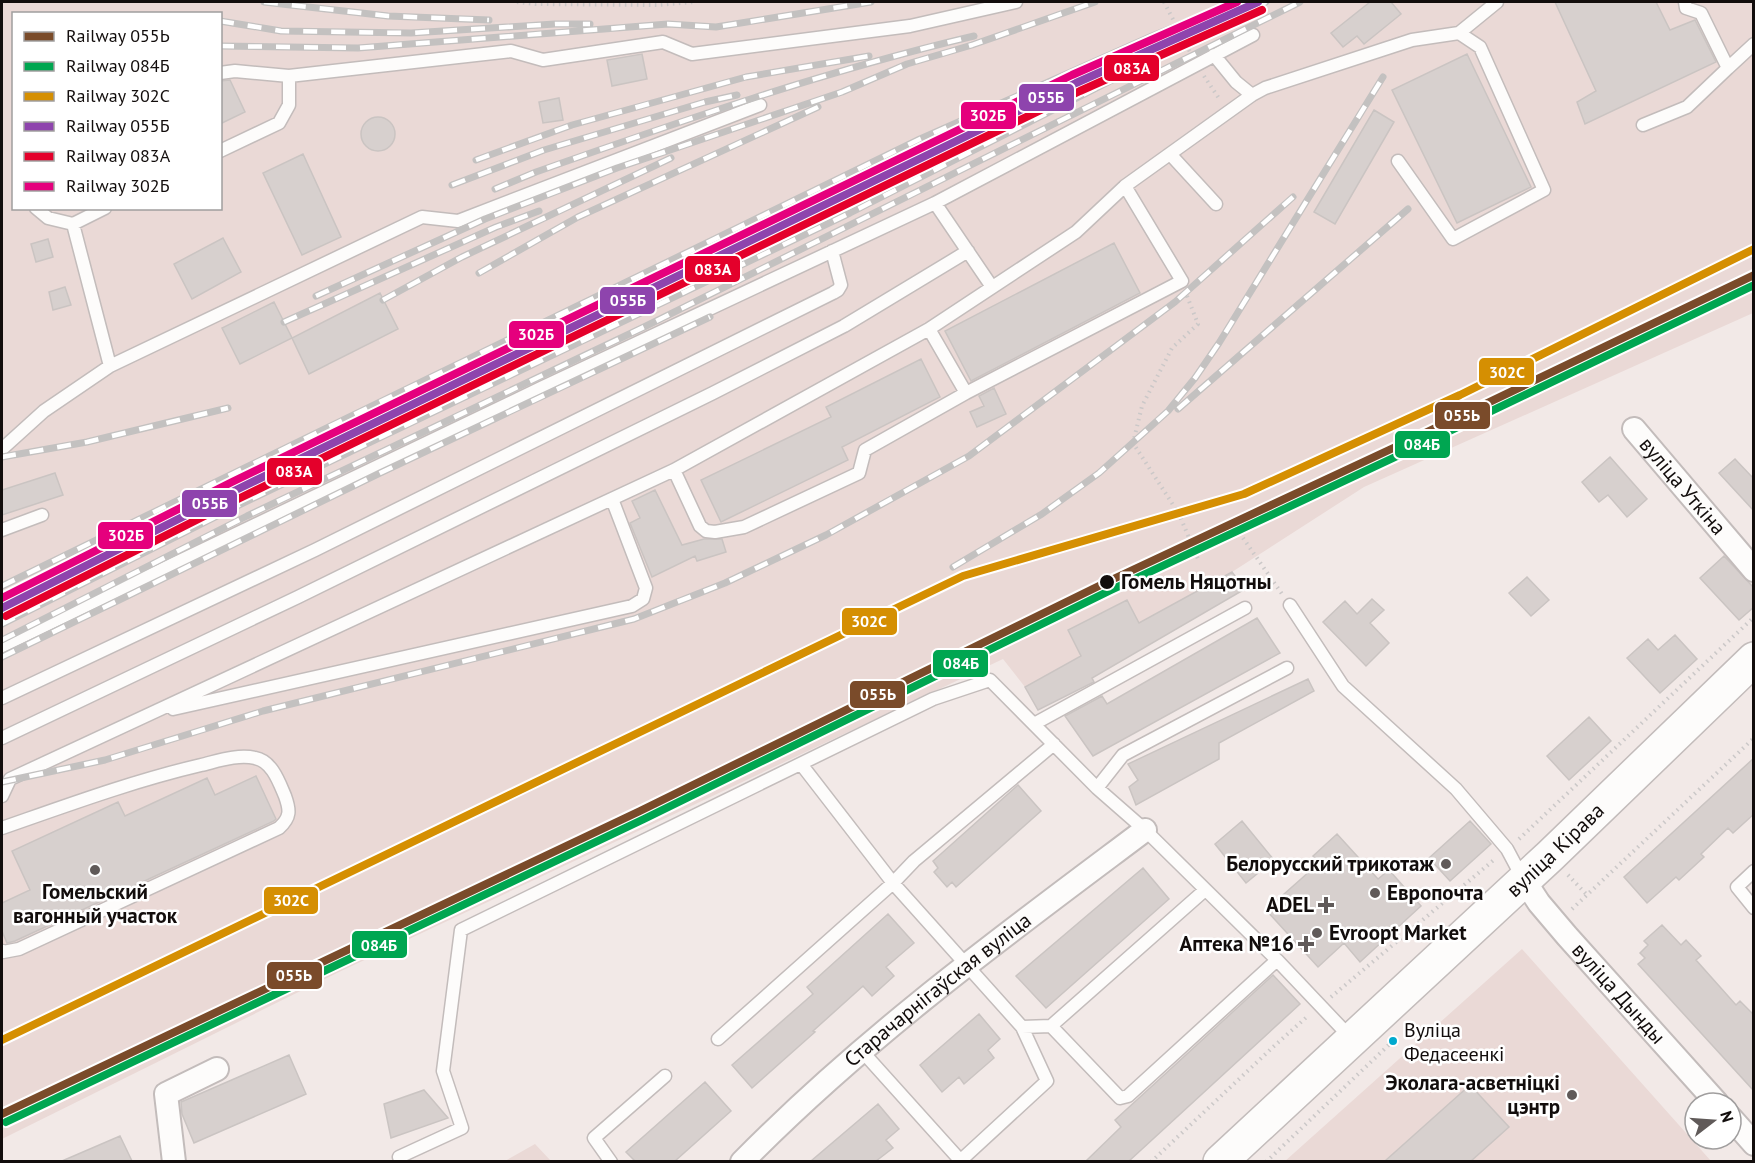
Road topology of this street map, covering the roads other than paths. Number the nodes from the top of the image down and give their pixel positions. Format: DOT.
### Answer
graph roads {
  1 [pos="1016,2"];
  2 [pos="1497,2"];
  3 [pos="1685,2"];
  4 [pos="1459,33"];
  5 [pos="1253,35"];
  6 [pos="1754,44"];
  7 [pos="1214,55"];
  8 [pos="1728,68"];
  9 [pos="222,73"];
  10 [pos="289,76"];
  11 [pos="1252,95"];
  12 [pos="760,105"];
  13 [pos="1643,126"];
  14 [pos="222,150"];
  15 [pos="1170,154"];
  16 [pos="1398,161"];
  17 [pos="1125,186"];
  18 [pos="935,203"];
  19 [pos="1216,204"];
  20 [pos="38,210"];
  21 [pos="101,210"];
  22 [pos="73,224"];
  23 [pos="832,251"];
  24 [pos="968,251"];
  25 [pos="992,287"];
  26 [pos="929,329"];
  27 [pos="110,366"];
  28 [pos="966,393"];
  29 [pos="1634,429"];
  30 [pos="2,449"];
  31 [pos="674,470"];
  32 [pos="612,499"];
  33 [pos="42,515"];
  34 [pos="2,530"];
  35 [pos="1754,570"];
  36 [pos="1290,604"];
  37 [pos="1245,608"];
  38 [pos="2,646"];
  39 [pos="1754,659"];
  40 [pos="1287,668"];
  41 [pos="2,698"];
  42 [pos="148,715"];
  43 [pos="1034,724"];
  44 [pos="2,738"];
  45 [pos="1054,744"];
  46 [pos="801,764"];
  47 [pos="1097,788"];
  48 [pos="2,795"];
  49 [pos="2,828"];
  50 [pos="1145,830"];
  51 [pos="1754,871"];
  52 [pos="1524,880"];
  53 [pos="893,883"];
  54 [pos="1204,890"];
  55 [pos="1754,908"];
  56 [pos="2,951"];
  57 [pos="1277,960"];
  58 [pos="965,965"];
  59 [pos="1051,1026"];
  60 [pos="1022,1027"];
  61 [pos="718,1039"];
  62 [pos="1352,1040"];
  63 [pos="861,1050"];
  64 [pos="217,1069"];
  65 [pos="665,1076"];
  66 [pos="1706,1091"];
  67 [pos="1743,1132"];
  68 [pos="1754,1144"];
  69 [pos="399,1157"];
  70 [pos="174,1161"];
  71 [pos="611,1161"];
  72 [pos="742,1161"];
  73 [pos="959,1161"];
  74 [pos="1220,1161"];
  1 -- 10 [label="lane"];
  2 -- 4 [label="lane"];
  3 -- 8 [label="lane"];
  4 -- 11 [label="lane"];
  4 -- 16 [label="lane"];
  5 -- 7 [label="lane"];
  6 -- 8 [label="lane"];
  7 -- 11 [label="lane"];
  7 -- 18 [label="lane"];
  8 -- 13 [label="lane"];
  9 -- 10 [label="lane"];
  10 -- 14 [label="lane"];
  11 -- 15 [label="lane"];
  12 -- 27 [label="lane"];
  15 -- 17 [label="lane"];
  15 -- 19 [label="lane"];
  17 -- 25 [label="lane"];
  17 -- 28 [label="lane"];
  18 -- 23 [label="lane"];
  18 -- 24 [label="lane"];
  20 -- 22 [label="lane"];
  21 -- 22 [label="lane"];
  22 -- 27 [label="lane"];
  23 -- 38 [label="lane"];
  23 -- 41 [label="lane"];
  24 -- 25 [label="lane"];
  24 -- 44 [label="lane"];
  25 -- 26 [label="lane"];
  26 -- 28 [label="lane"];
  26 -- 31 [label="lane"];
  27 -- 30 [label="lane"];
  28 -- 31 [label="lane"];
  29 -- 35 [label="street, вуліца Уткіна"];
  31 -- 32 [label="lane"];
  32 -- 42 [label="lane"];
  32 -- 42 [label="lane"];
  33 -- 34 [label="lane"];
  36 -- 52 [label="lane"];
  37 -- 43 [label="lane"];
  39 -- 52 [label="main road, вуліца Кірава"];
  40 -- 47 [label="lane"];
  42 -- 48 [label="lane"];
  43 -- 45 [label="lane"];
  43 -- 46 [label="lane"];
  45 -- 47 [label="lane"];
  45 -- 53 [label="lane"];
  46 -- 53 [label="lane"];
  46 -- 69 [label="lane"];
  47 -- 50 [label="lane"];
  49 -- 56 [label="lane"];
  50 -- 54 [label="lane"];
  50 -- 58 [label="street, Старачарнігаўская вуліца"];
  51 -- 55 [label="lane"];
  52 -- 62 [label="main road, вуліца Кірава"];
  52 -- 66 [label="street, вуліца Дынды"];
  53 -- 58 [label="lane"];
  53 -- 61 [label="lane"];
  54 -- 57 [label="lane"];
  54 -- 59 [label="lane"];
  57 -- 59 [label="lane"];
  57 -- 62 [label="lane"];
  58 -- 60 [label="lane"];
  58 -- 63 [label="street, Старачарнігаўская вуліца"];
  59 -- 60 [label="lane"];
  60 -- 73 [label="lane"];
  62 -- 74 [label="main road, вуліца Кірава"];
  63 -- 72 [label="street, Старачарнігаўская вуліца"];
  63 -- 73 [label="lane"];
  64 -- 70 [label="street"];
  65 -- 71 [label="lane"];
  67 -- 68 [label="street"];
}
